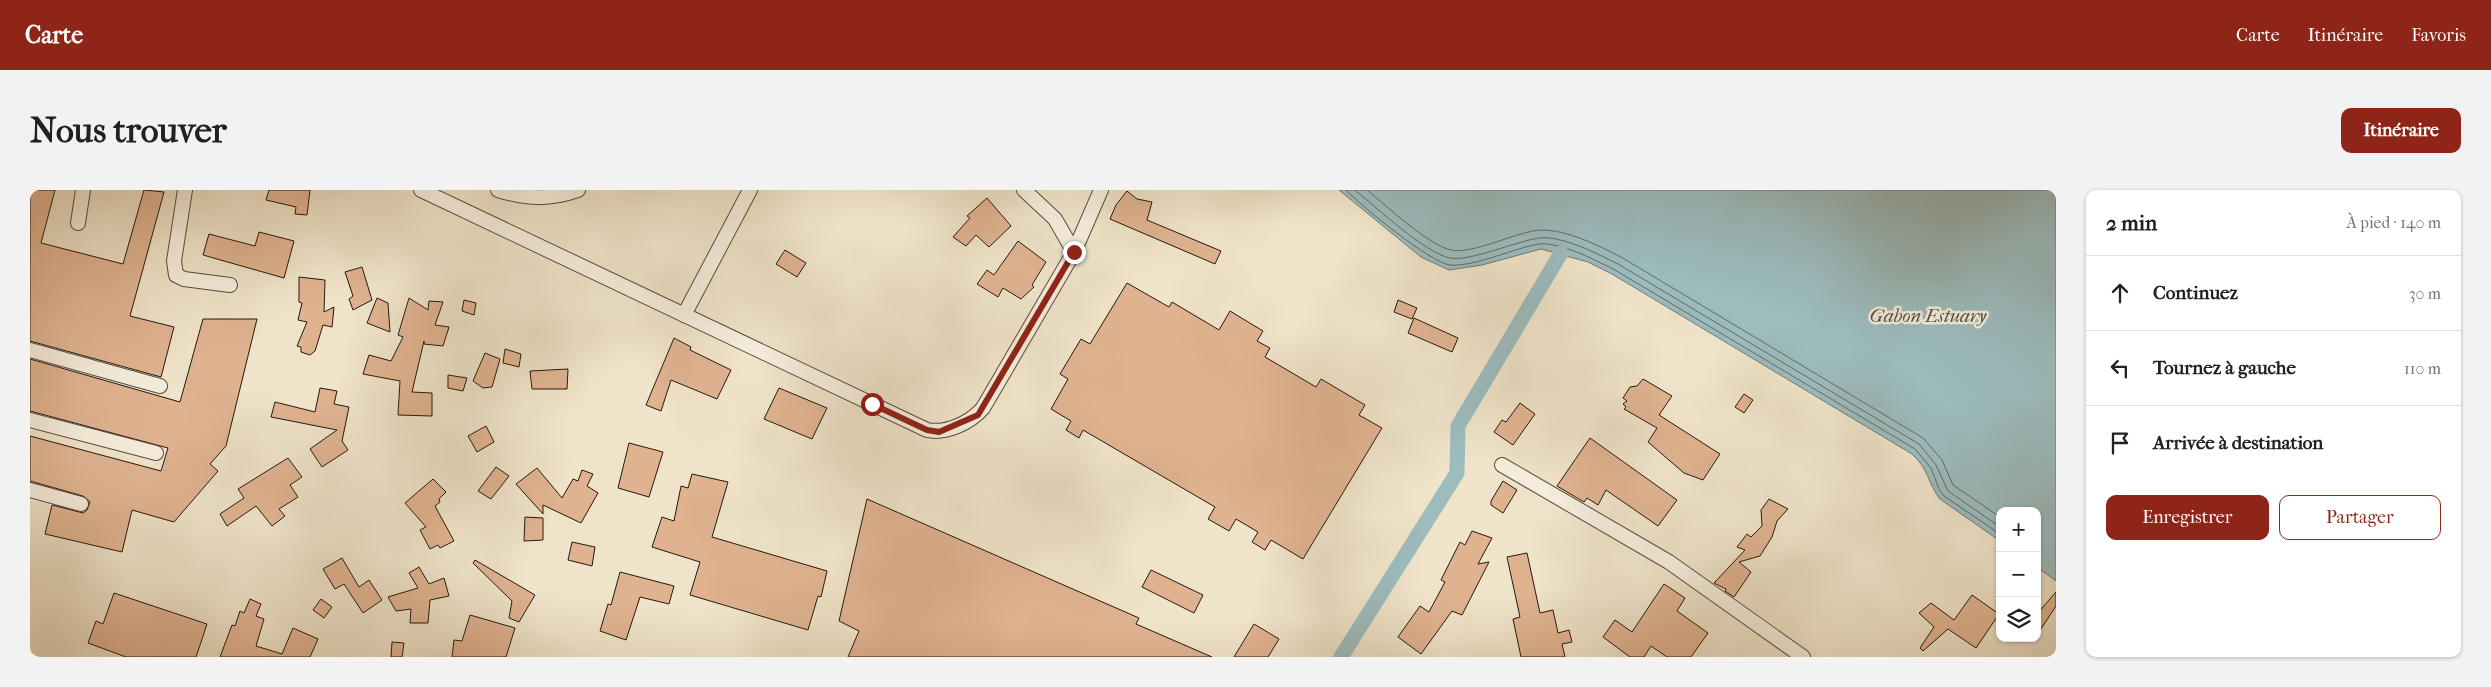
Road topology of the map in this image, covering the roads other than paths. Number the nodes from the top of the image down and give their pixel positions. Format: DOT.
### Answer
graph roads {
  1 [pos="83,190"];
  2 [pos="185,190"];
  3 [pos="498,190"];
  4 [pos="578,190"];
  5 [pos="750,190"];
  6 [pos="1024,190"];
  7 [pos="1101,190"];
  8 [pos="425,191"];
  9 [pos="78,223"];
  10 [pos="1074,252"];
  11 [pos="230,285"];
  12 [pos="684,315"];
  13 [pos="30,350"];
  14 [pos="160,386"];
  15 [pos="30,420"];
  16 [pos="156,453"];
  17 [pos="1502,466"];
  18 [pos="30,490"];
  19 [pos="81,504"];
  20 [pos="1803,657"];
  1 -- 9 [label="street"];
  2 -- 11 [label="street"];
  3 -- 4 [label="street"];
  5 -- 12 [label="street"];
  6 -- 10 [label="street"];
  7 -- 10 [label="street"];
  8 -- 12 [label="street"];
  10 -- 12 [label="street"];
  13 -- 14 [label="street"];
  15 -- 16 [label="street"];
  17 -- 20 [label="street"];
  18 -- 19 [label="street"];
}
